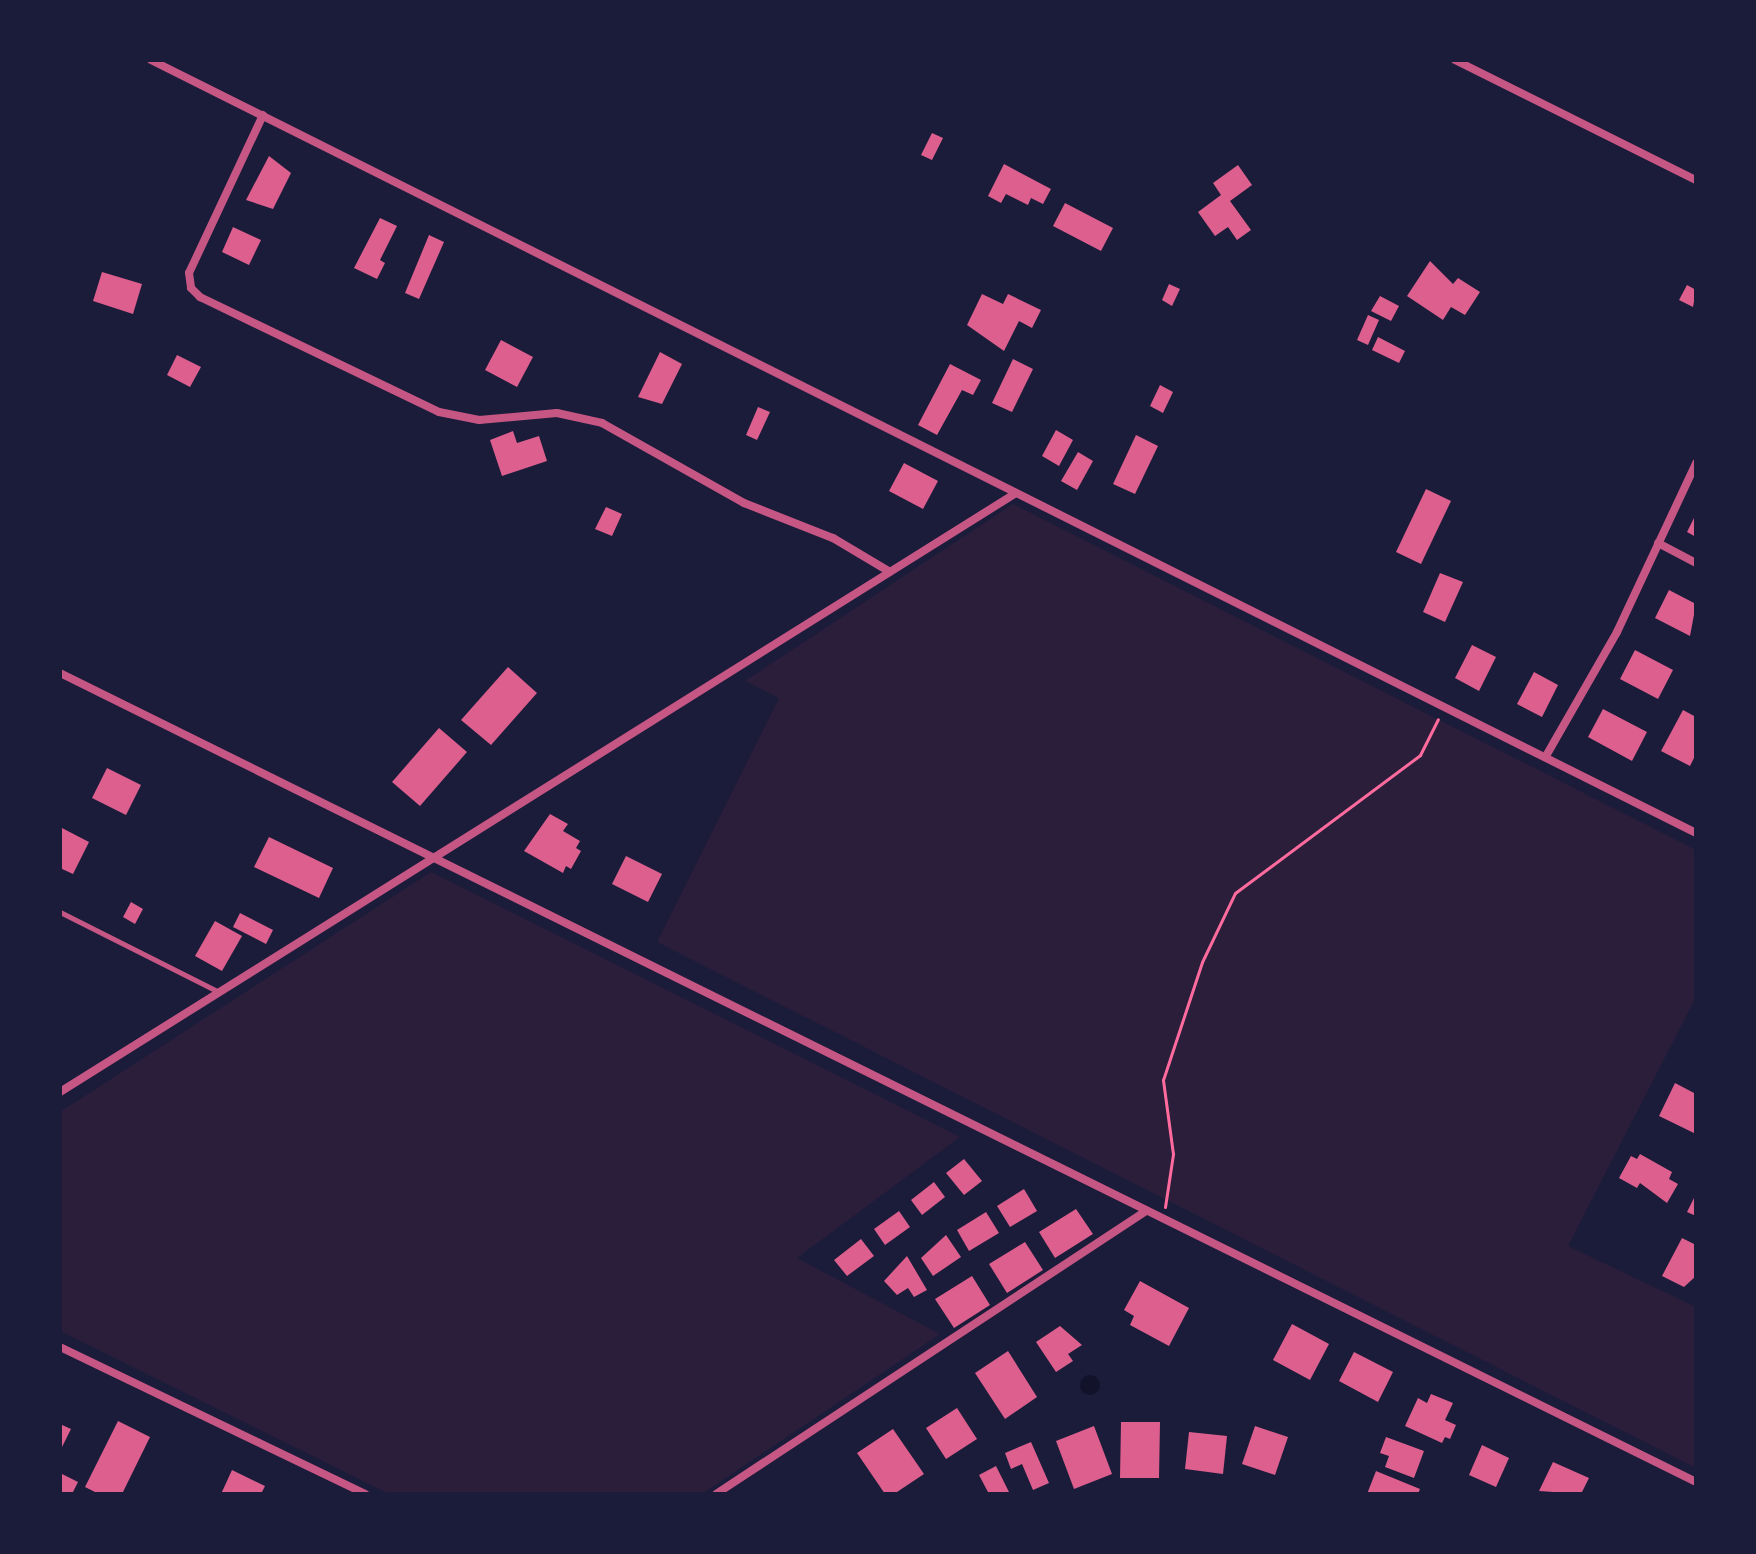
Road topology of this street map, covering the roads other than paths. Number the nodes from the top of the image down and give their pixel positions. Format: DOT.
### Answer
graph roads {
  1 [pos="151,60"];
  2 [pos="1455,60"];
  3 [pos="263,115"];
  4 [pos="1696,180"];
  5 [pos="1696,463"];
  6 [pos="1016,493"];
  7 [pos="1658,543"];
  8 [pos="1696,563"];
  9 [pos="890,572"];
  10 [pos="60,673"];
  11 [pos="1546,756"];
  12 [pos="1696,833"];
  13 [pos="434,856"];
  14 [pos="60,912"];
  15 [pos="219,992"];
  16 [pos="60,1092"];
  17 [pos="1146,1211"];
  18 [pos="60,1347"];
  19 [pos="1696,1482"];
  20 [pos="365,1494"];
  21 [pos="716,1494"];
  1 -- 3 [label="street"];
  2 -- 4 [label="street"];
  3 -- 6 [label="street"];
  3 -- 9 [label="street"];
  5 -- 7 [label="street"];
  6 -- 9 [label="street"];
  6 -- 11 [label="street"];
  7 -- 8 [label="street"];
  7 -- 11 [label="street"];
  9 -- 13 [label="street"];
  10 -- 13 [label="street"];
  11 -- 12 [label="street"];
  13 -- 15 [label="street"];
  13 -- 17 [label="street"];
  14 -- 15 [label="lane"];
  15 -- 16 [label="street"];
  17 -- 19 [label="street"];
  17 -- 21 [label="street"];
  18 -- 20 [label="street"];
}
